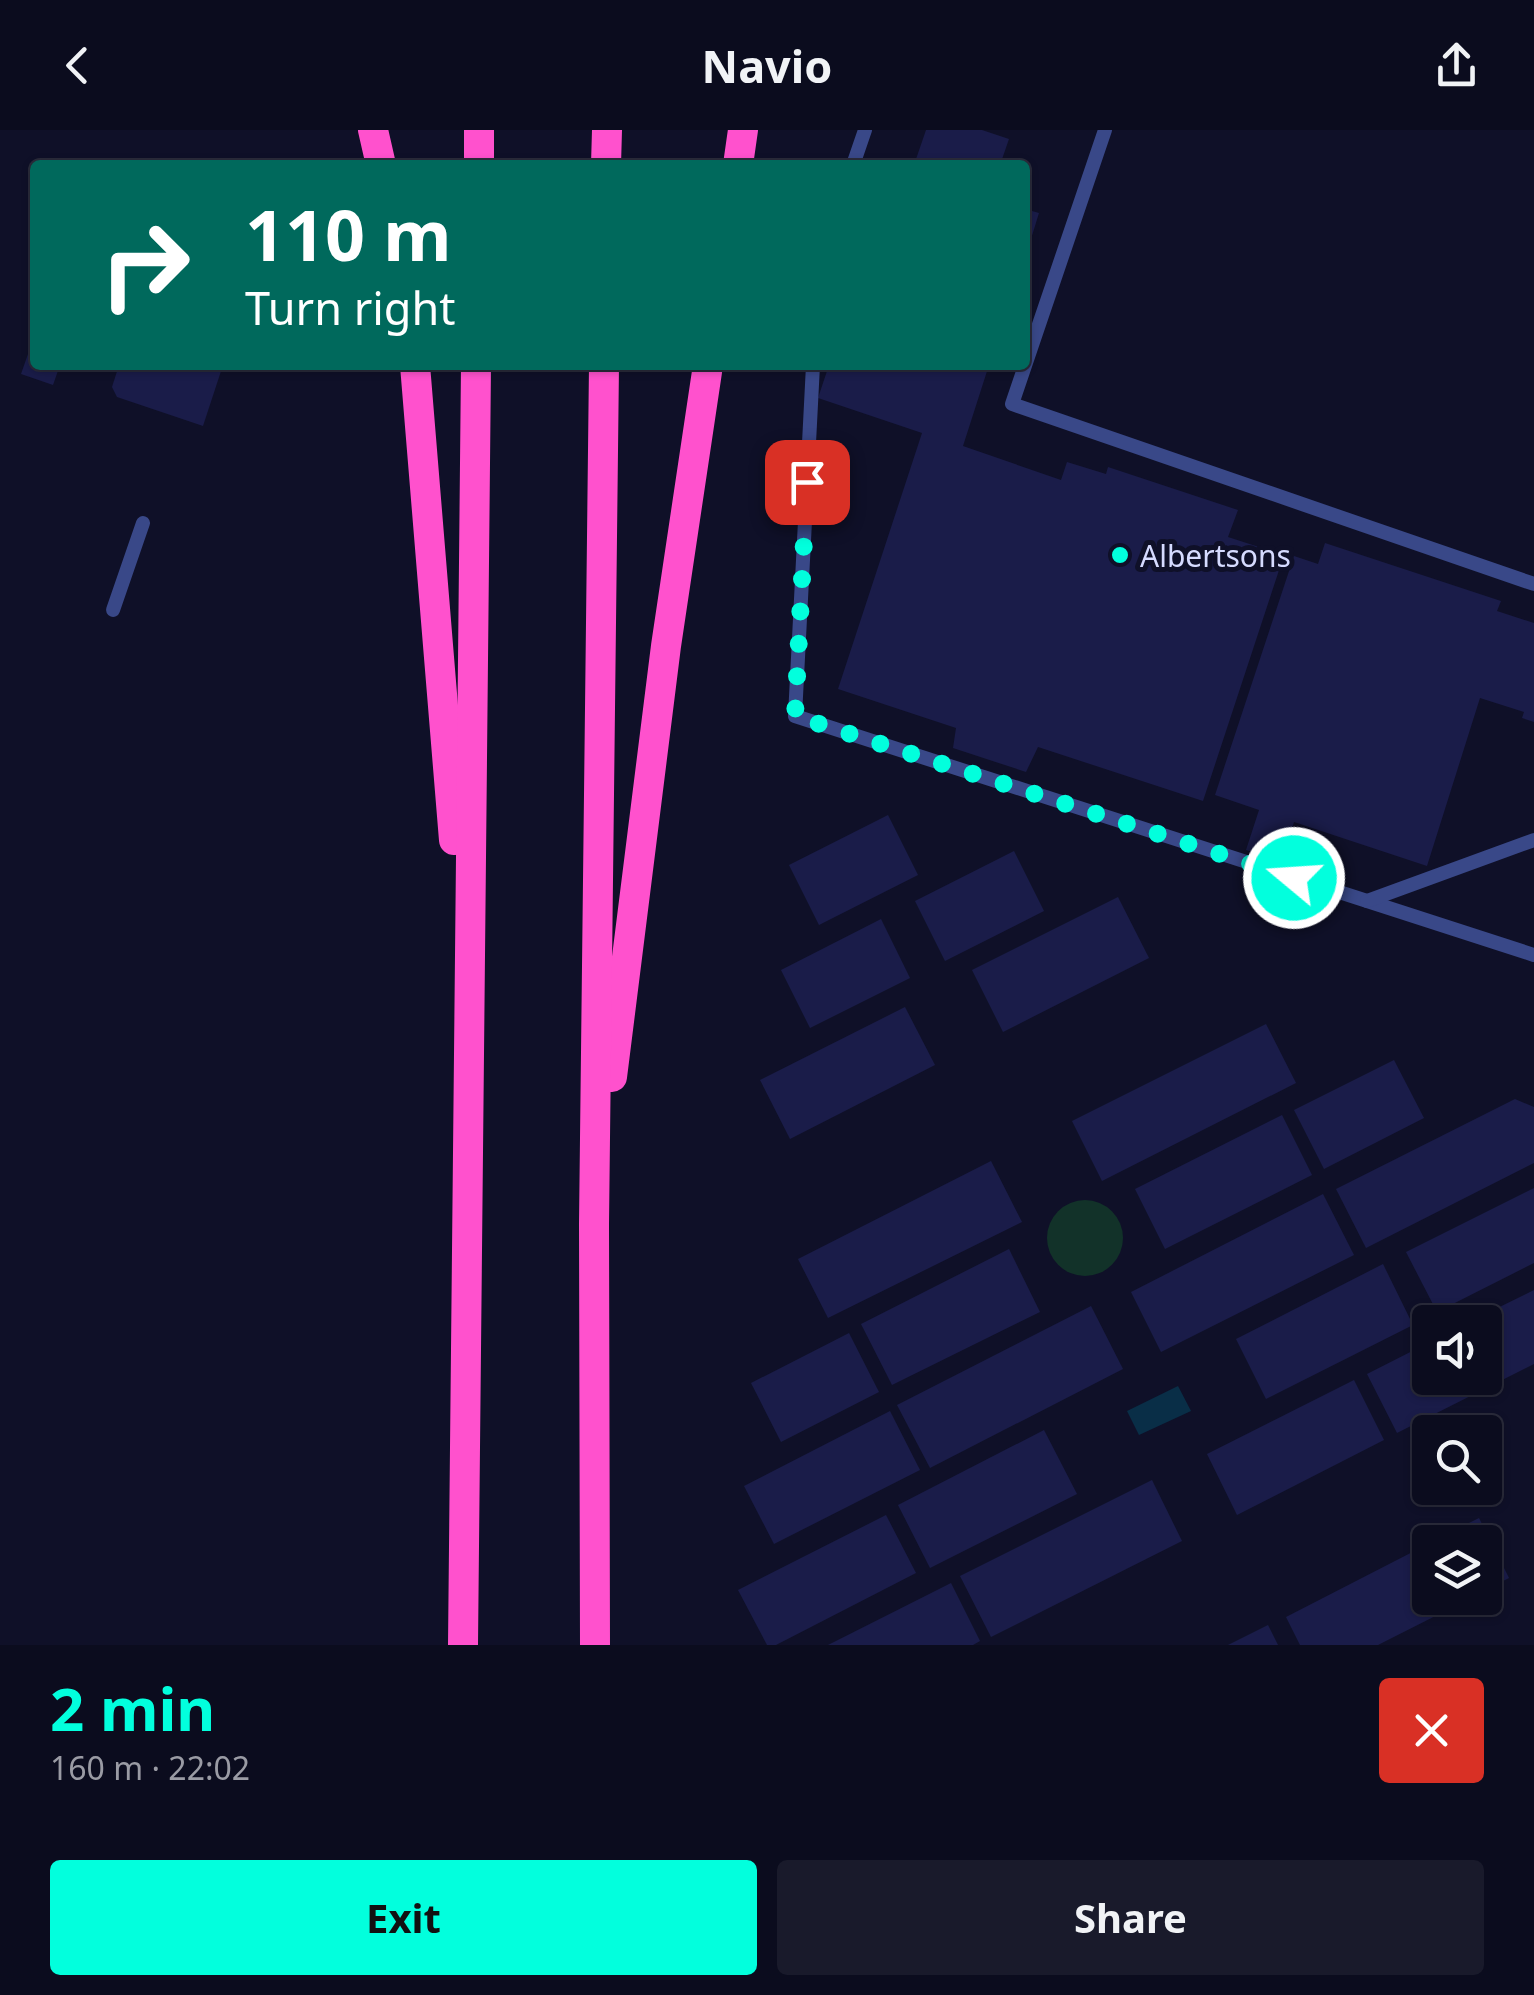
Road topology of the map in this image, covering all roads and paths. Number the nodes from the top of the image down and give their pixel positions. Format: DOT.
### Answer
graph roads {
  1 [pos="374,130"];
  2 [pos="479,130"];
  3 [pos="606,130"];
  4 [pos="743,130"];
  5 [pos="865,130"];
  6 [pos="1103,131"];
  7 [pos="381,160"];
  8 [pos="478,160"];
  9 [pos="606,160"];
  10 [pos="739,160"];
  11 [pos="855,160"];
  12 [pos="1030,350"];
  13 [pos="415,370"];
  14 [pos="476,370"];
  15 [pos="604,370"];
  16 [pos="707,370"];
  17 [pos="813,370"];
  18 [pos="1023,370"];
  19 [pos="143,524"];
  20 [pos="1534,584"];
  21 [pos="113,610"];
  22 [pos="1534,840"];
  23 [pos="1366,901"];
  24 [pos="1534,956"];
  25 [pos="469,992"];
  26 [pos="594,1224"];
  27 [pos="463,1645"];
  28 [pos="594,1645"];
  1 -- 7 [label="highway"];
  2 -- 8 [label="highway"];
  3 -- 9 [label="highway"];
  4 -- 10 [label="highway"];
  5 -- 11 [label="lane"];
  6 -- 12 [label="lane"];
  13 -- 25 [label="highway"];
  14 -- 25 [label="highway"];
  15 -- 26 [label="highway"];
  16 -- 26 [label="highway"];
  17 -- 23 [label="lane"];
  18 -- 20 [label="lane"];
  19 -- 21 [label="lane"];
  22 -- 23 [label="lane"];
  23 -- 24 [label="lane"];
  25 -- 27 [label="highway"];
  26 -- 28 [label="highway"];
}
